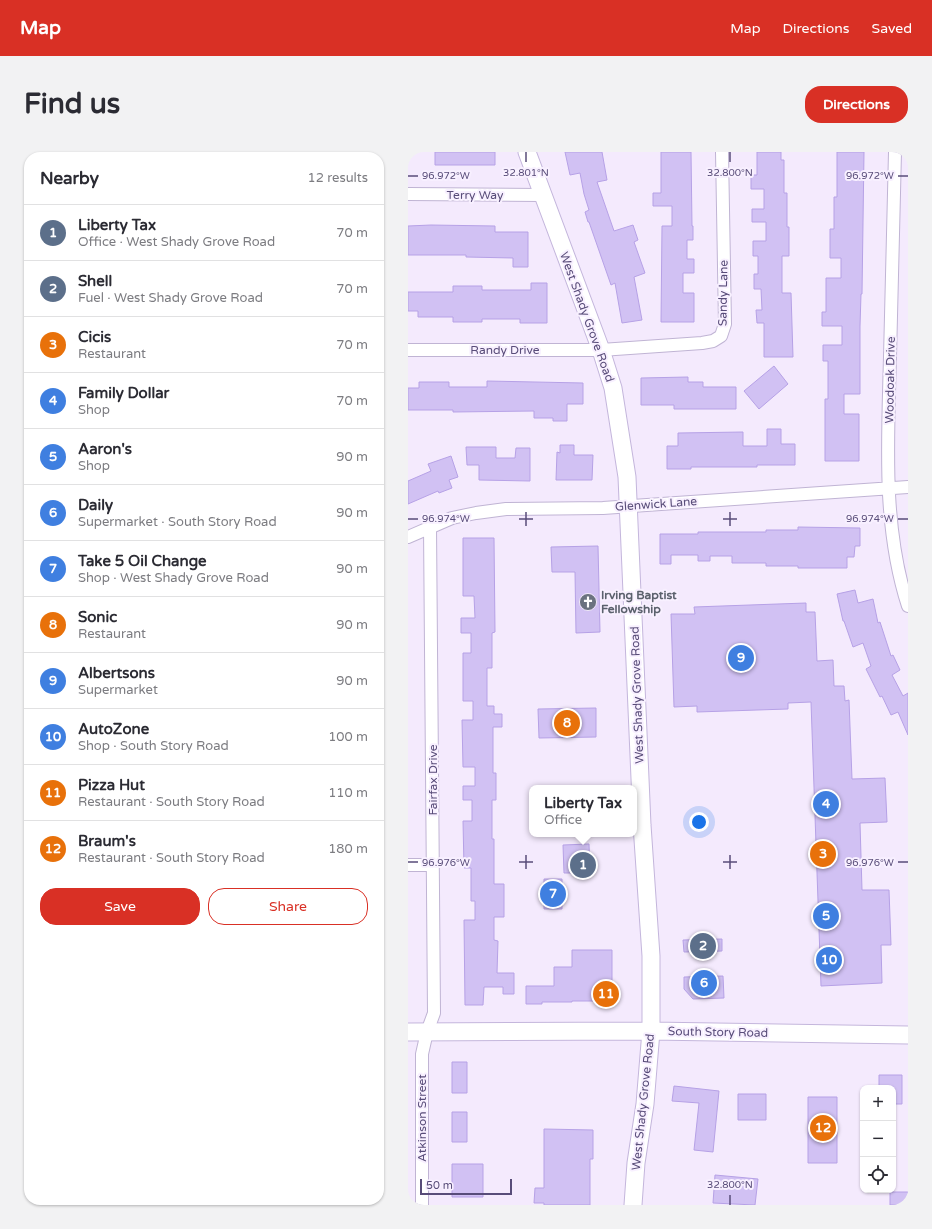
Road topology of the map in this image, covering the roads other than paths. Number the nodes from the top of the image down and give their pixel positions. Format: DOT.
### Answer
graph roads {
  1 [pos="527,152"];
  2 [pos="722,152"];
  3 [pos="895,152"];
  4 [pos="408,194"];
  5 [pos="542,195"];
  6 [pos="408,350"];
  7 [pos="601,350"];
  8 [pos="908,487"];
  9 [pos="889,488"];
  10 [pos="629,506"];
  11 [pos="430,527"];
  12 [pos="408,537"];
  13 [pos="908,606"];
  14 [pos="408,865"];
  15 [pos="433,866"];
  16 [pos="651,1031"];
  17 [pos="408,1032"];
  18 [pos="427,1032"];
  19 [pos="908,1035"];
  20 [pos="422,1205"];
  21 [pos="633,1205"];
  1 -- 5 [label="main road, West Shady Grove Road"];
  2 -- 7 [label="street, Sandy Lane"];
  3 -- 9 [label="street, Woodoak Drive"];
  4 -- 5 [label="street, Terry Way"];
  5 -- 7 [label="main road, West Shady Grove Road"];
  6 -- 7 [label="street, Randy Drive"];
  7 -- 10 [label="main road, West Shady Grove Road"];
  8 -- 9 [label="street, Glenwick Lane"];
  9 -- 10 [label="street, Glenwick Lane"];
  9 -- 13 [label="street, Woodoak Drive"];
  10 -- 11 [label="street, Glenwick Lane"];
  10 -- 16 [label="main road, West Shady Grove Road"];
  11 -- 12 [label="street, Glenwick Lane"];
  11 -- 15 [label="street, Fairfax Drive"];
  14 -- 15 [label="street"];
  15 -- 18 [label="street, Fairfax Drive"];
  16 -- 18 [label="main road, South Story Road"];
  16 -- 19 [label="main road, South Story Road"];
  16 -- 21 [label="main road, West Shady Grove Road"];
  17 -- 18 [label="main road, South Story Road"];
  18 -- 20 [label="street, Atkinson Street"];
}
